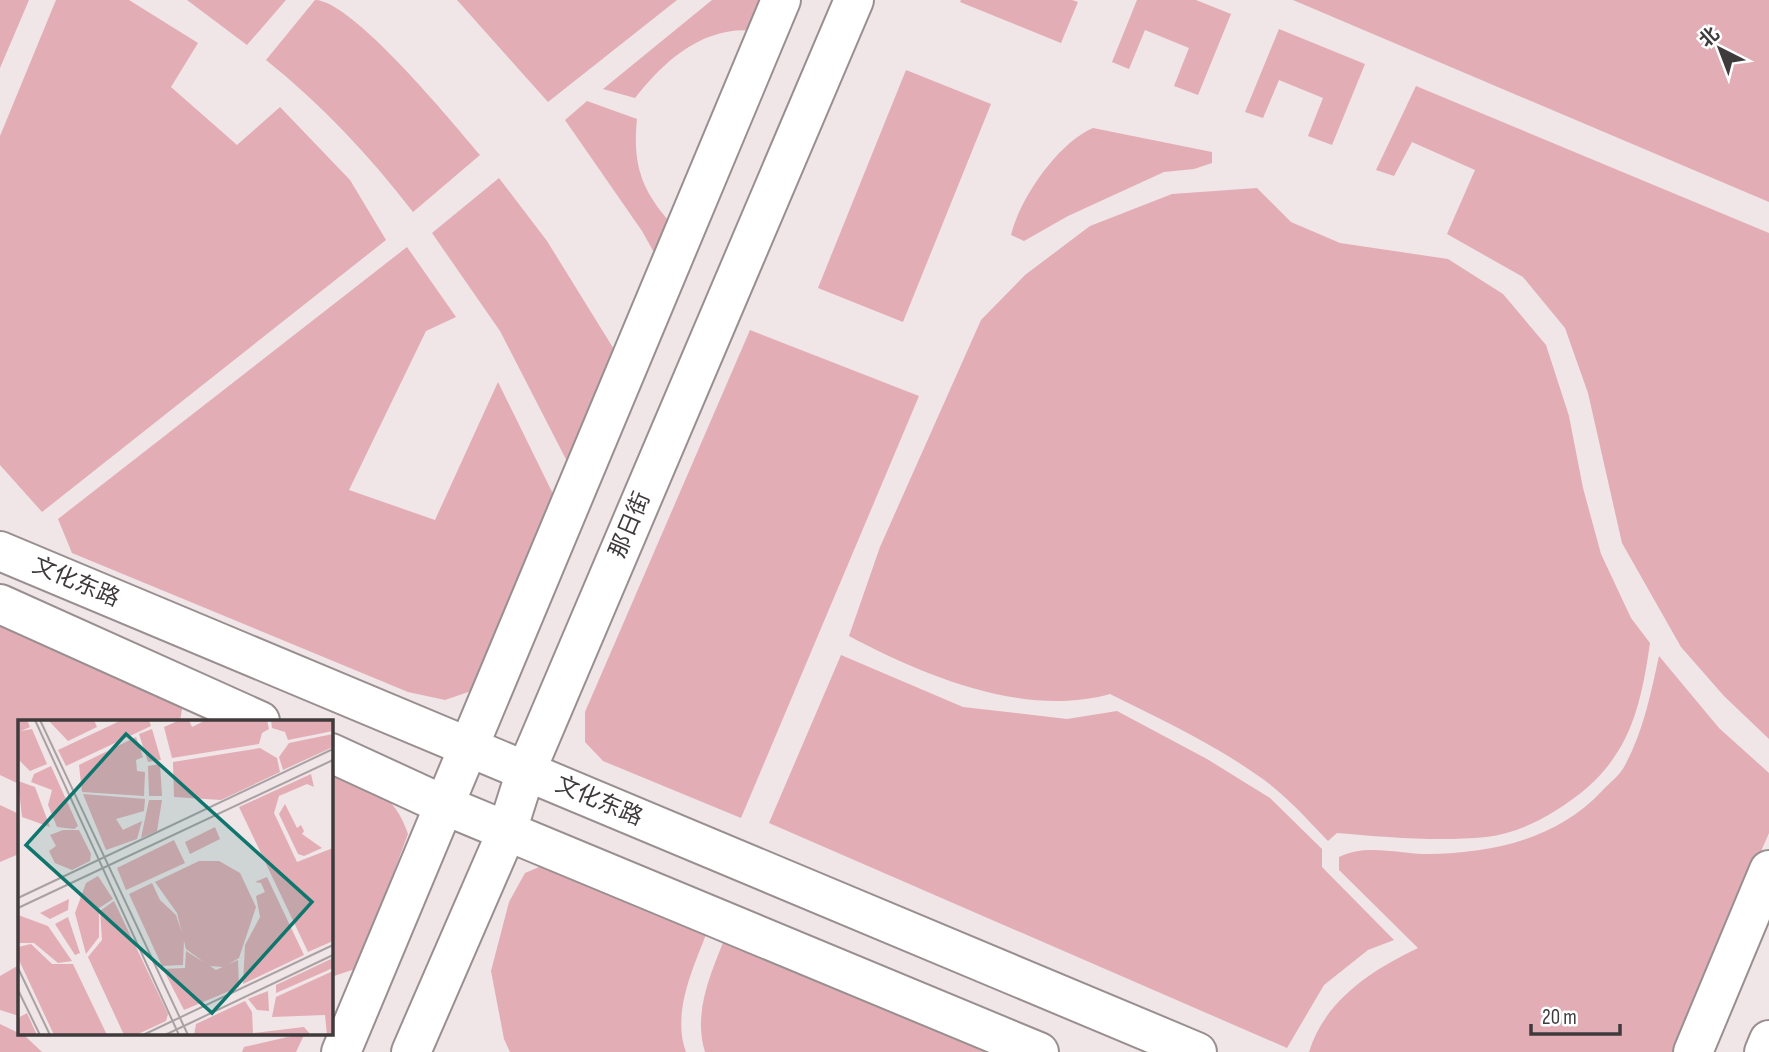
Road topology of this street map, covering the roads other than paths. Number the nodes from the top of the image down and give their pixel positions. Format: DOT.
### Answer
graph roads {
  1 [pos="782,0"];
  2 [pos="854,0"];
  3 [pos="0,551"];
  4 [pos="0,604"];
  5 [pos="258,720"];
  6 [pos="469,747"];
  7 [pos="332,753"];
  8 [pos="526,771"];
  9 [pos="444,805"];
  10 [pos="506,831"];
  11 [pos="1769,870"];
  12 [pos="1769,1040"];
  13 [pos="341,1052"];
  14 [pos="411,1052"];
  15 [pos="1039,1052"];
  16 [pos="1197,1052"];
  17 [pos="1693,1052"];
  18 [pos="1764,1052"];
  1 -- 6 [label="street"];
  2 -- 8 [label="street, 那日街"];
  3 -- 6 [label="street, 文化东路"];
  4 -- 5 [label="street"];
  6 -- 8 [label="street, 文化东路"];
  6 -- 9 [label="street"];
  7 -- 9 [label="street"];
  8 -- 10 [label="street, 那日街"];
  8 -- 16 [label="street, 文化东路"];
  9 -- 10 [label="street"];
  9 -- 13 [label="street"];
  10 -- 14 [label="street, 那日街"];
  10 -- 15 [label="street"];
  11 -- 17 [label="street"];
  12 -- 18 [label="street"];
}
